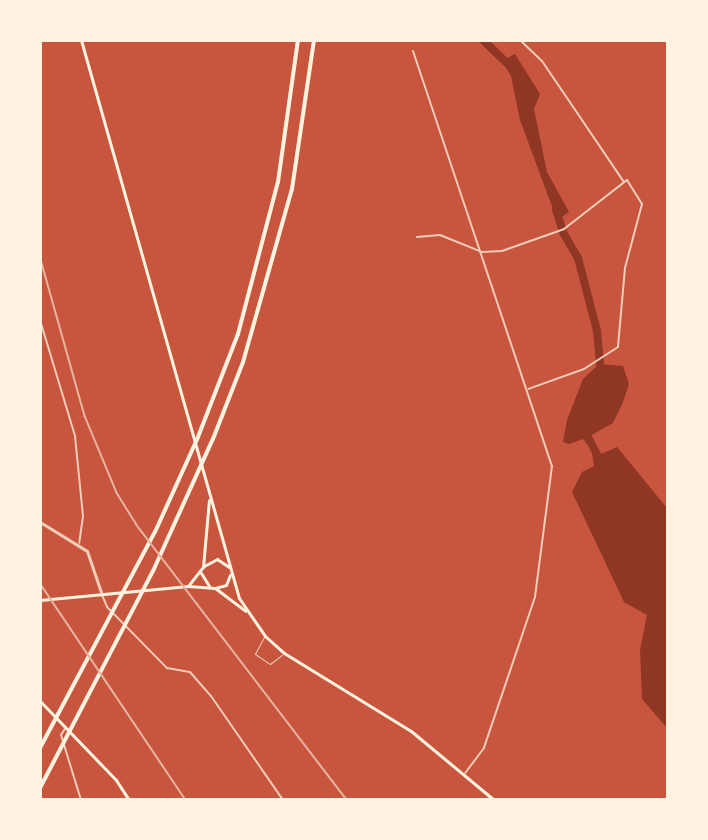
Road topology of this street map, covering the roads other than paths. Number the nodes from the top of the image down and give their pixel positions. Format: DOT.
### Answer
graph roads {
  1 [pos="81,40"];
  2 [pos="298,40"];
  3 [pos="314,40"];
  4 [pos="520,40"];
  5 [pos="412,51"];
  6 [pos="626,181"];
  7 [pos="417,237"];
  8 [pos="482,252"];
  9 [pos="40,320"];
  10 [pos="528,389"];
  11 [pos="209,498"];
  12 [pos="40,522"];
  13 [pos="79,543"];
  14 [pos="203,567"];
  15 [pos="229,567"];
  16 [pos="201,573"];
  17 [pos="230,573"];
  18 [pos="188,586"];
  19 [pos="214,588"];
  20 [pos="102,595"];
  21 [pos="40,600"];
  22 [pos="249,615"];
  23 [pos="265,636"];
  24 [pos="284,653"];
  25 [pos="40,701"];
  26 [pos="66,727"];
  27 [pos="40,748"];
  28 [pos="465,773"];
  29 [pos="40,788"];
  30 [pos="81,800"];
  31 [pos="129,800"];
  32 [pos="283,800"];
  33 [pos="494,800"];
  1 -- 11 [label="main road"];
  2 -- 27 [label="highway"];
  3 -- 29 [label="highway"];
  4 -- 6 [label="street"];
  5 -- 8 [label="street"];
  6 -- 8 [label="street"];
  6 -- 10 [label="street"];
  7 -- 8 [label="street"];
  8 -- 10 [label="street"];
  9 -- 13 [label="street"];
  10 -- 28 [label="street"];
  11 -- 14 [label="main road"];
  11 -- 15 [label="main road"];
  12 -- 13 [label="street"];
  13 -- 20 [label="street"];
  14 -- 15 [label="main road"];
  14 -- 16 [label="main road"];
  15 -- 17 [label="main road"];
  16 -- 18 [label="main road"];
  16 -- 19 [label="main road"];
  17 -- 19 [label="main road"];
  17 -- 22 [label="main road"];
  18 -- 19 [label="main road"];
  18 -- 20 [label="main road"];
  19 -- 22 [label="main road"];
  20 -- 21 [label="main road"];
  20 -- 32 [label="street"];
  22 -- 23 [label="main road"];
  23 -- 24 [label="main road"];
  23 -- 24 [label="lane"];
  24 -- 28 [label="main road"];
  25 -- 26 [label="main road"];
  26 -- 30 [label="street"];
  26 -- 31 [label="main road"];
  28 -- 33 [label="main road"];
}
